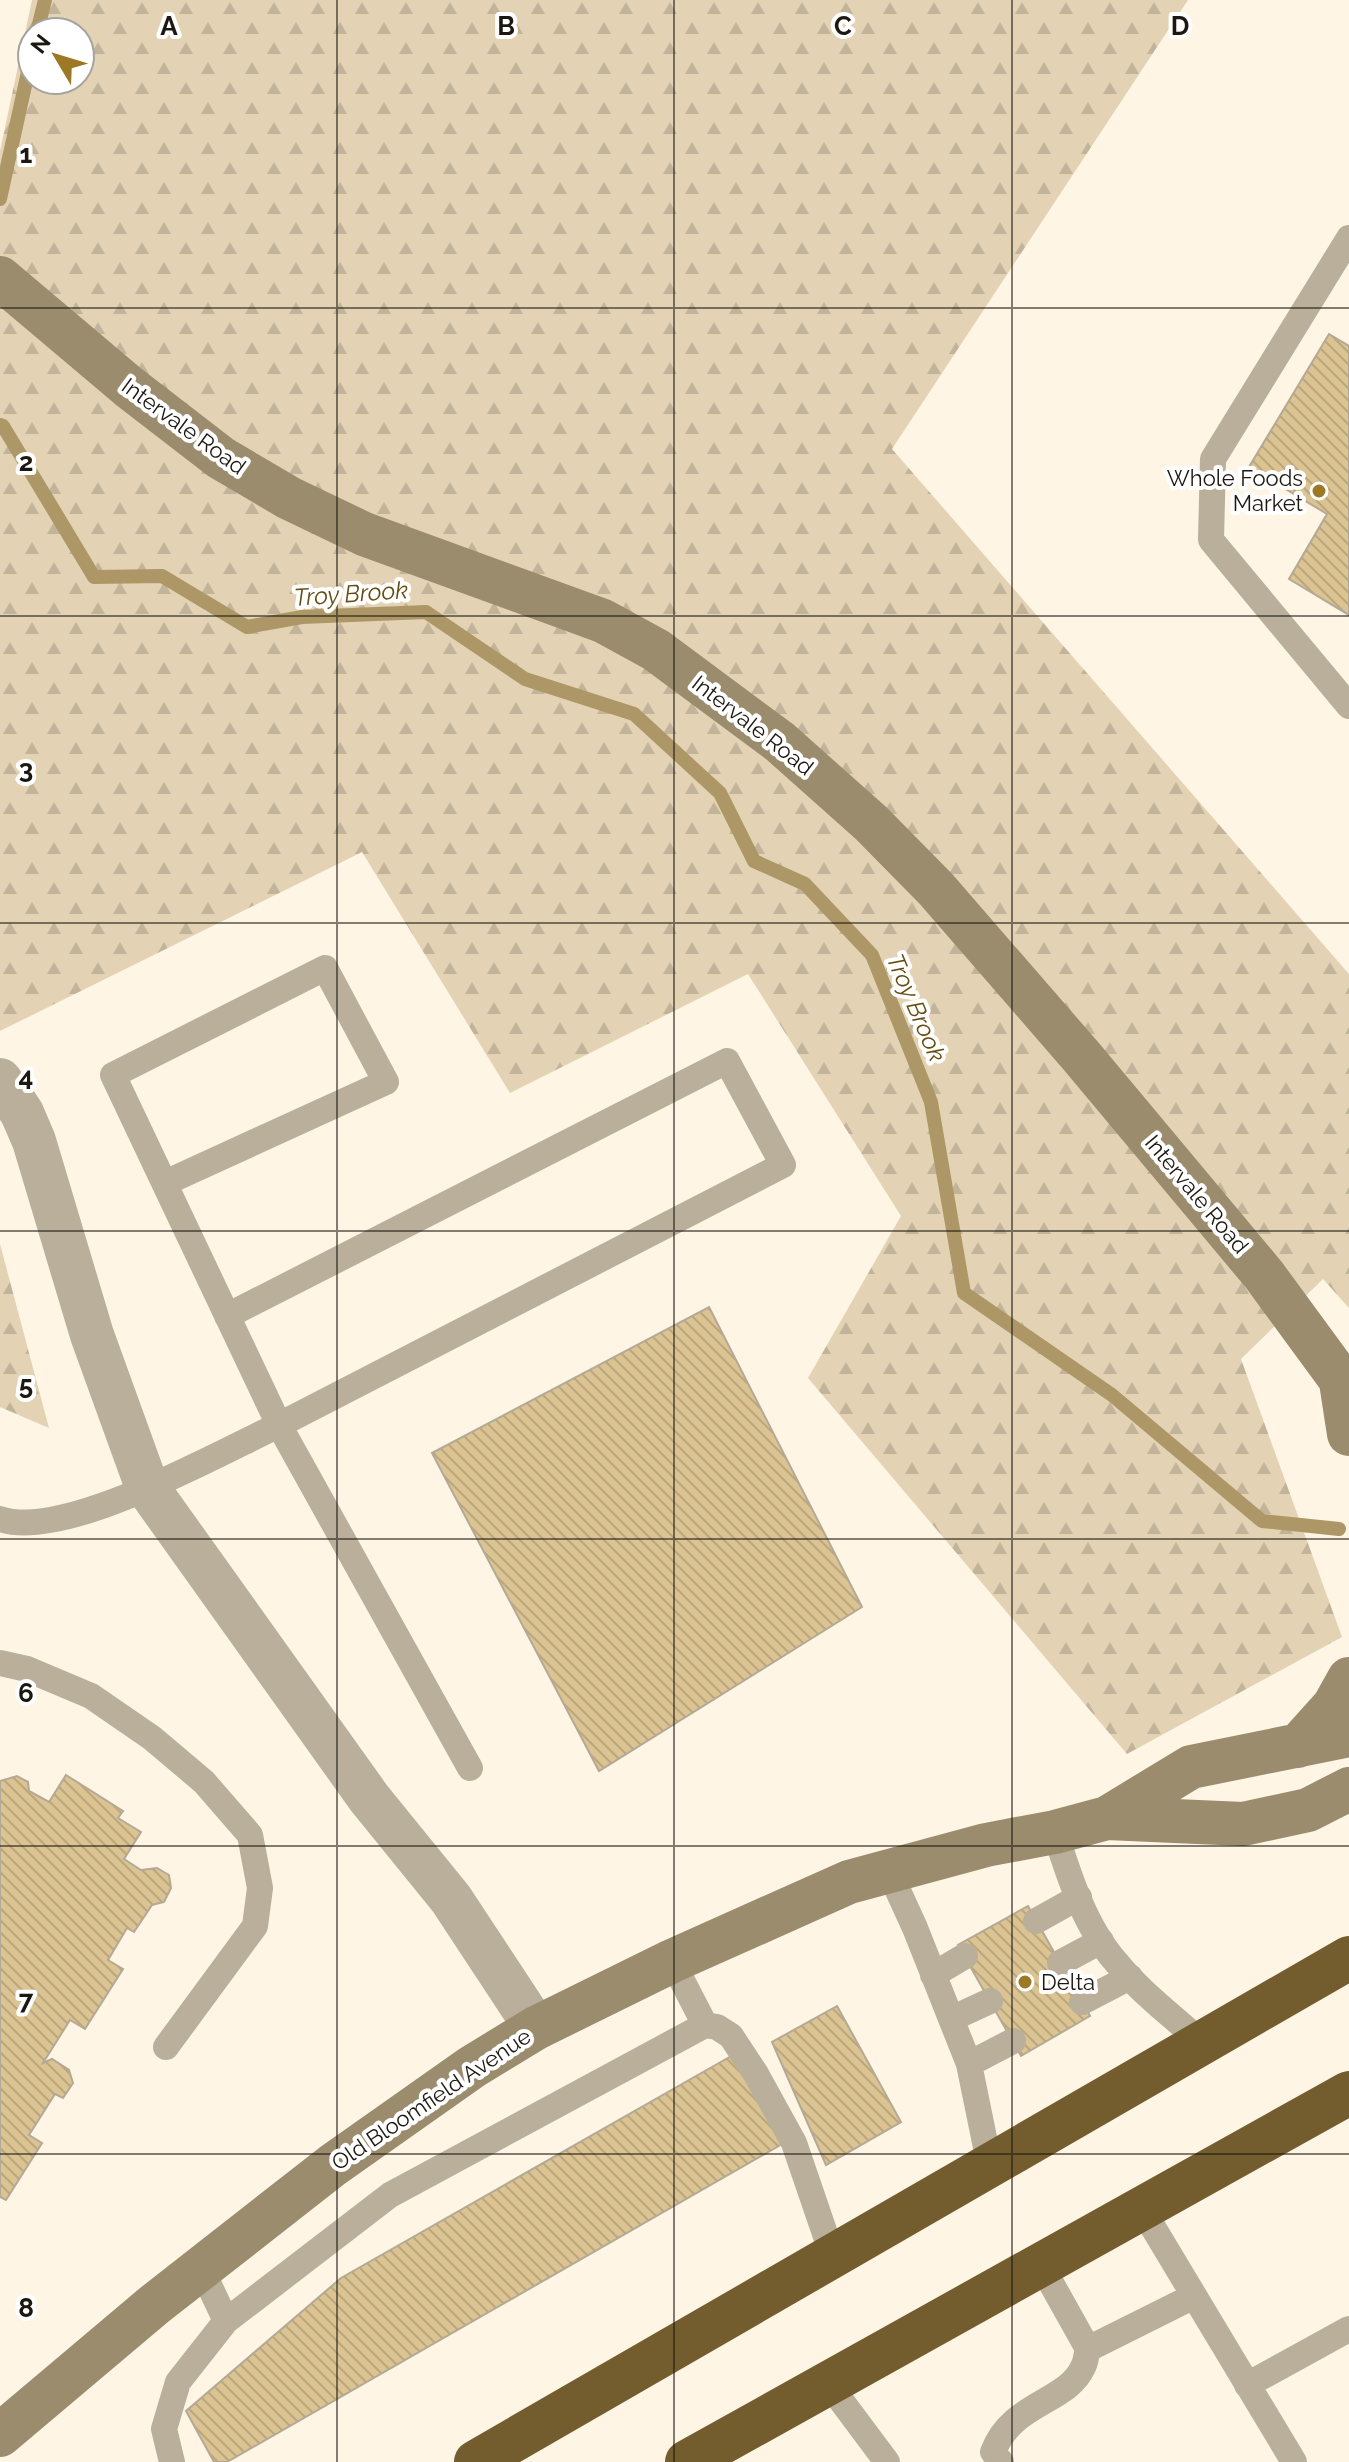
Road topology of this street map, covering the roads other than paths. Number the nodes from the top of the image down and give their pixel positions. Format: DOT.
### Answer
graph roads {
  1 [pos="1349,238"];
  2 [pos="0,278"];
  3 [pos="1349,706"];
  4 [pos="0,1080"];
  5 [pos="165,1183"];
  6 [pos="227,1316"];
  7 [pos="1346,1381"];
  8 [pos="279,1425"];
  9 [pos="1349,1434"];
  10 [pos="147,1487"];
  11 [pos="0,1519"];
  12 [pos="0,1663"];
  13 [pos="1349,1679"];
  14 [pos="1349,1735"];
  15 [pos="1298,1746"];
  16 [pos="470,1768"];
  17 [pos="1349,1789"];
  18 [pos="1107,1818"];
  19 [pos="1055,1832"];
  20 [pos="889,1871"];
  21 [pos="1079,1897"];
  22 [pos="1036,1921"];
  23 [pos="1101,1941"];
  24 [pos="965,1956"];
  25 [pos="1349,1958"];
  26 [pos="672,1961"];
  27 [pos="1060,1963"];
  28 [pos="933,1975"];
  29 [pos="1130,1977"];
  30 [pos="990,2001"];
  31 [pos="1082,2002"];
  32 [pos="951,2019"];
  33 [pos="705,2025"];
  34 [pos="536,2028"];
  35 [pos="1013,2041"];
  36 [pos="1203,2044"];
  37 [pos="166,2047"];
  38 [pos="969,2064"];
  39 [pos="1349,2093"];
  40 [pos="990,2167"];
  41 [pos="1142,2209"];
  42 [pos="833,2257"];
  43 [pos="1041,2265"];
  44 [pos="201,2268"];
  45 [pos="1194,2296"];
  46 [pos="154,2305"];
  47 [pos="226,2321"];
  48 [pos="1349,2329"];
  49 [pos="1088,2349"];
  50 [pos="828,2383"];
  51 [pos="1247,2385"];
  52 [pos="0,2435"];
  53 [pos="16,2462"];
  54 [pos="172,2462"];
  55 [pos="476,2462"];
  56 [pos="687,2462"];
  57 [pos="887,2462"];
  58 [pos="1001,2462"];
  59 [pos="1294,2462"];
  1 -- 3 [label="lane"];
  2 -- 7 [label="street, Intervale Road"];
  4 -- 10 [label="street"];
  5 -- 5 [label="lane"];
  5 -- 6 [label="lane"];
  6 -- 8 [label="lane"];
  6 -- 8 [label="lane"];
  7 -- 9 [label="street"];
  8 -- 10 [label="lane"];
  8 -- 16 [label="lane"];
  10 -- 11 [label="lane"];
  10 -- 34 [label="street"];
  12 -- 37 [label="lane"];
  13 -- 15 [label="street"];
  14 -- 15 [label="street, Old Bloomfield Avenue"];
  15 -- 18 [label="street, Old Bloomfield Avenue"];
  17 -- 18 [label="street, Old Bloomfield Avenue"];
  18 -- 19 [label="street, Old Bloomfield Avenue"];
  19 -- 20 [label="street, Old Bloomfield Avenue"];
  19 -- 21 [label="lane"];
  20 -- 26 [label="street, Old Bloomfield Avenue"];
  20 -- 28 [label="lane"];
  21 -- 22 [label="lane"];
  21 -- 23 [label="lane"];
  23 -- 27 [label="lane"];
  23 -- 29 [label="lane"];
  24 -- 28 [label="lane"];
  25 -- 36 [label="highway"];
  26 -- 33 [label="lane"];
  26 -- 34 [label="street, Old Bloomfield Avenue"];
  28 -- 32 [label="lane"];
  29 -- 31 [label="lane"];
  29 -- 36 [label="lane"];
  30 -- 32 [label="lane"];
  32 -- 38 [label="lane"];
  33 -- 42 [label="lane"];
  33 -- 47 [label="lane"];
  34 -- 44 [label="street, Old Bloomfield Avenue"];
  35 -- 38 [label="lane"];
  36 -- 40 [label="highway"];
  38 -- 40 [label="lane"];
  39 -- 41 [label="highway"];
  40 -- 42 [label="highway"];
  41 -- 43 [label="highway"];
  41 -- 45 [label="lane"];
  42 -- 55 [label="highway"];
  43 -- 49 [label="lane"];
  43 -- 50 [label="highway"];
  44 -- 46 [label="street, Old Bloomfield Avenue"];
  44 -- 47 [label="lane"];
  45 -- 49 [label="lane"];
  45 -- 51 [label="lane"];
  46 -- 52 [label="street, Old Bloomfield Avenue"];
  46 -- 53 [label="street"];
  47 -- 54 [label="lane"];
  48 -- 51 [label="lane"];
  49 -- 58 [label="lane"];
  50 -- 56 [label="highway"];
  50 -- 57 [label="lane"];
  51 -- 59 [label="lane"];
}
